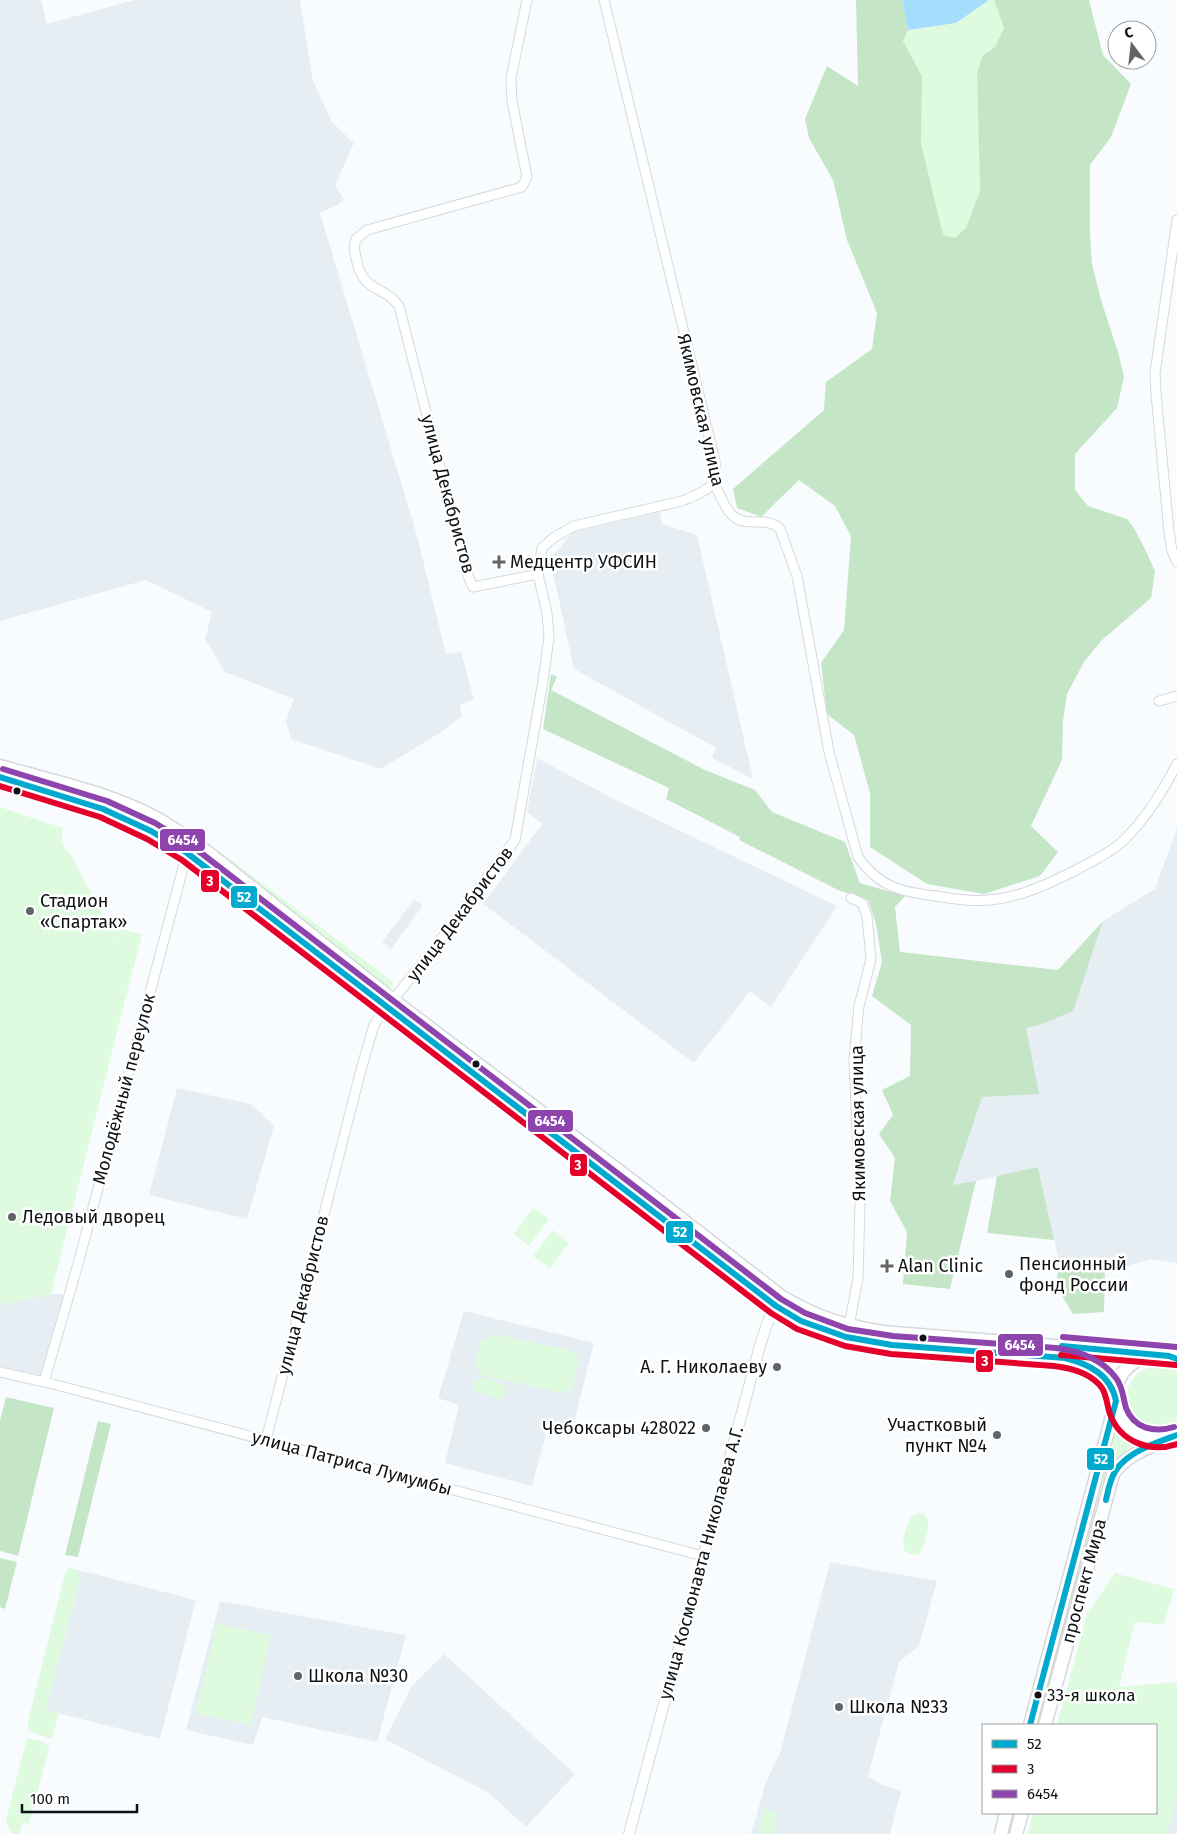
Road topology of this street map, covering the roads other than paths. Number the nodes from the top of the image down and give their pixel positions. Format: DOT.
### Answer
graph roads {
  1 [pos="527,0"];
  2 [pos="604,0"];
  3 [pos="1177,220"];
  4 [pos="714,483"];
  5 [pos="1177,562"];
  6 [pos="538,574"];
  7 [pos="1177,696"];
  8 [pos="1159,701"];
  9 [pos="1177,764"];
  10 [pos="0,766"];
  11 [pos="0,777"];
  12 [pos="187,853"];
  13 [pos="851,898"];
  14 [pos="390,1003"];
  15 [pos="779,1301"];
  16 [pos="849,1326"];
  17 [pos="1153,1354"];
  18 [pos="1174,1357"];
  19 [pos="0,1372"];
  20 [pos="44,1382"];
  21 [pos="1116,1399"];
  22 [pos="1173,1436"];
  23 [pos="266,1440"];
  24 [pos="703,1556"];
  25 [pos="1041,1681"];
  26 [pos="1056,1685"];
  27 [pos="1030,1724"];
  28 [pos="1046,1724"];
  29 [pos="1006,1814"];
  30 [pos="1022,1814"];
  31 [pos="629,1834"];
  32 [pos="1001,1834"];
  33 [pos="1016,1834"];
  1 -- 6 [label="street, улица Декабристов"];
  2 -- 4 [label="street, Якимовская улица"];
  3 -- 5 [label="street"];
  4 -- 6 [label="street"];
  4 -- 9 [label="street, Якимовская улица"];
  6 -- 14 [label="street, улица Декабристов"];
  7 -- 8 [label="street"];
  10 -- 14 [label="main road"];
  11 -- 12 [label="main road"];
  12 -- 14 [label="main road"];
  12 -- 20 [label="street, Молодёжный переулок"];
  13 -- 16 [label="street, Якимовская улица"];
  14 -- 15 [label="main road"];
  14 -- 23 [label="street, улица Декабристов"];
  15 -- 16 [label="main road"];
  15 -- 21 [label="main road"];
  15 -- 24 [label="street, улица Космонавта Николаева А.Г."];
  16 -- 17 [label="main road"];
  17 -- 18 [label="main road"];
  17 -- 21 [label="main road, проспект Мира"];
  19 -- 20 [label="street, улица Патриса Лумумбы"];
  20 -- 23 [label="street, улица Патриса Лумумбы"];
  21 -- 22 [label="main road"];
  21 -- 25 [label="main road, проспект Мира"];
  22 -- 26 [label="main road, проспект Мира"];
  23 -- 24 [label="street, улица Патриса Лумумбы"];
  24 -- 31 [label="street, улица Космонавта Николаева А.Г."];
  25 -- 26 [label="main road"];
  25 -- 27 [label="main road, проспект Мира"];
  26 -- 28 [label="main road, проспект Мира"];
  29 -- 32 [label="main road"];
  30 -- 33 [label="main road"];
}
